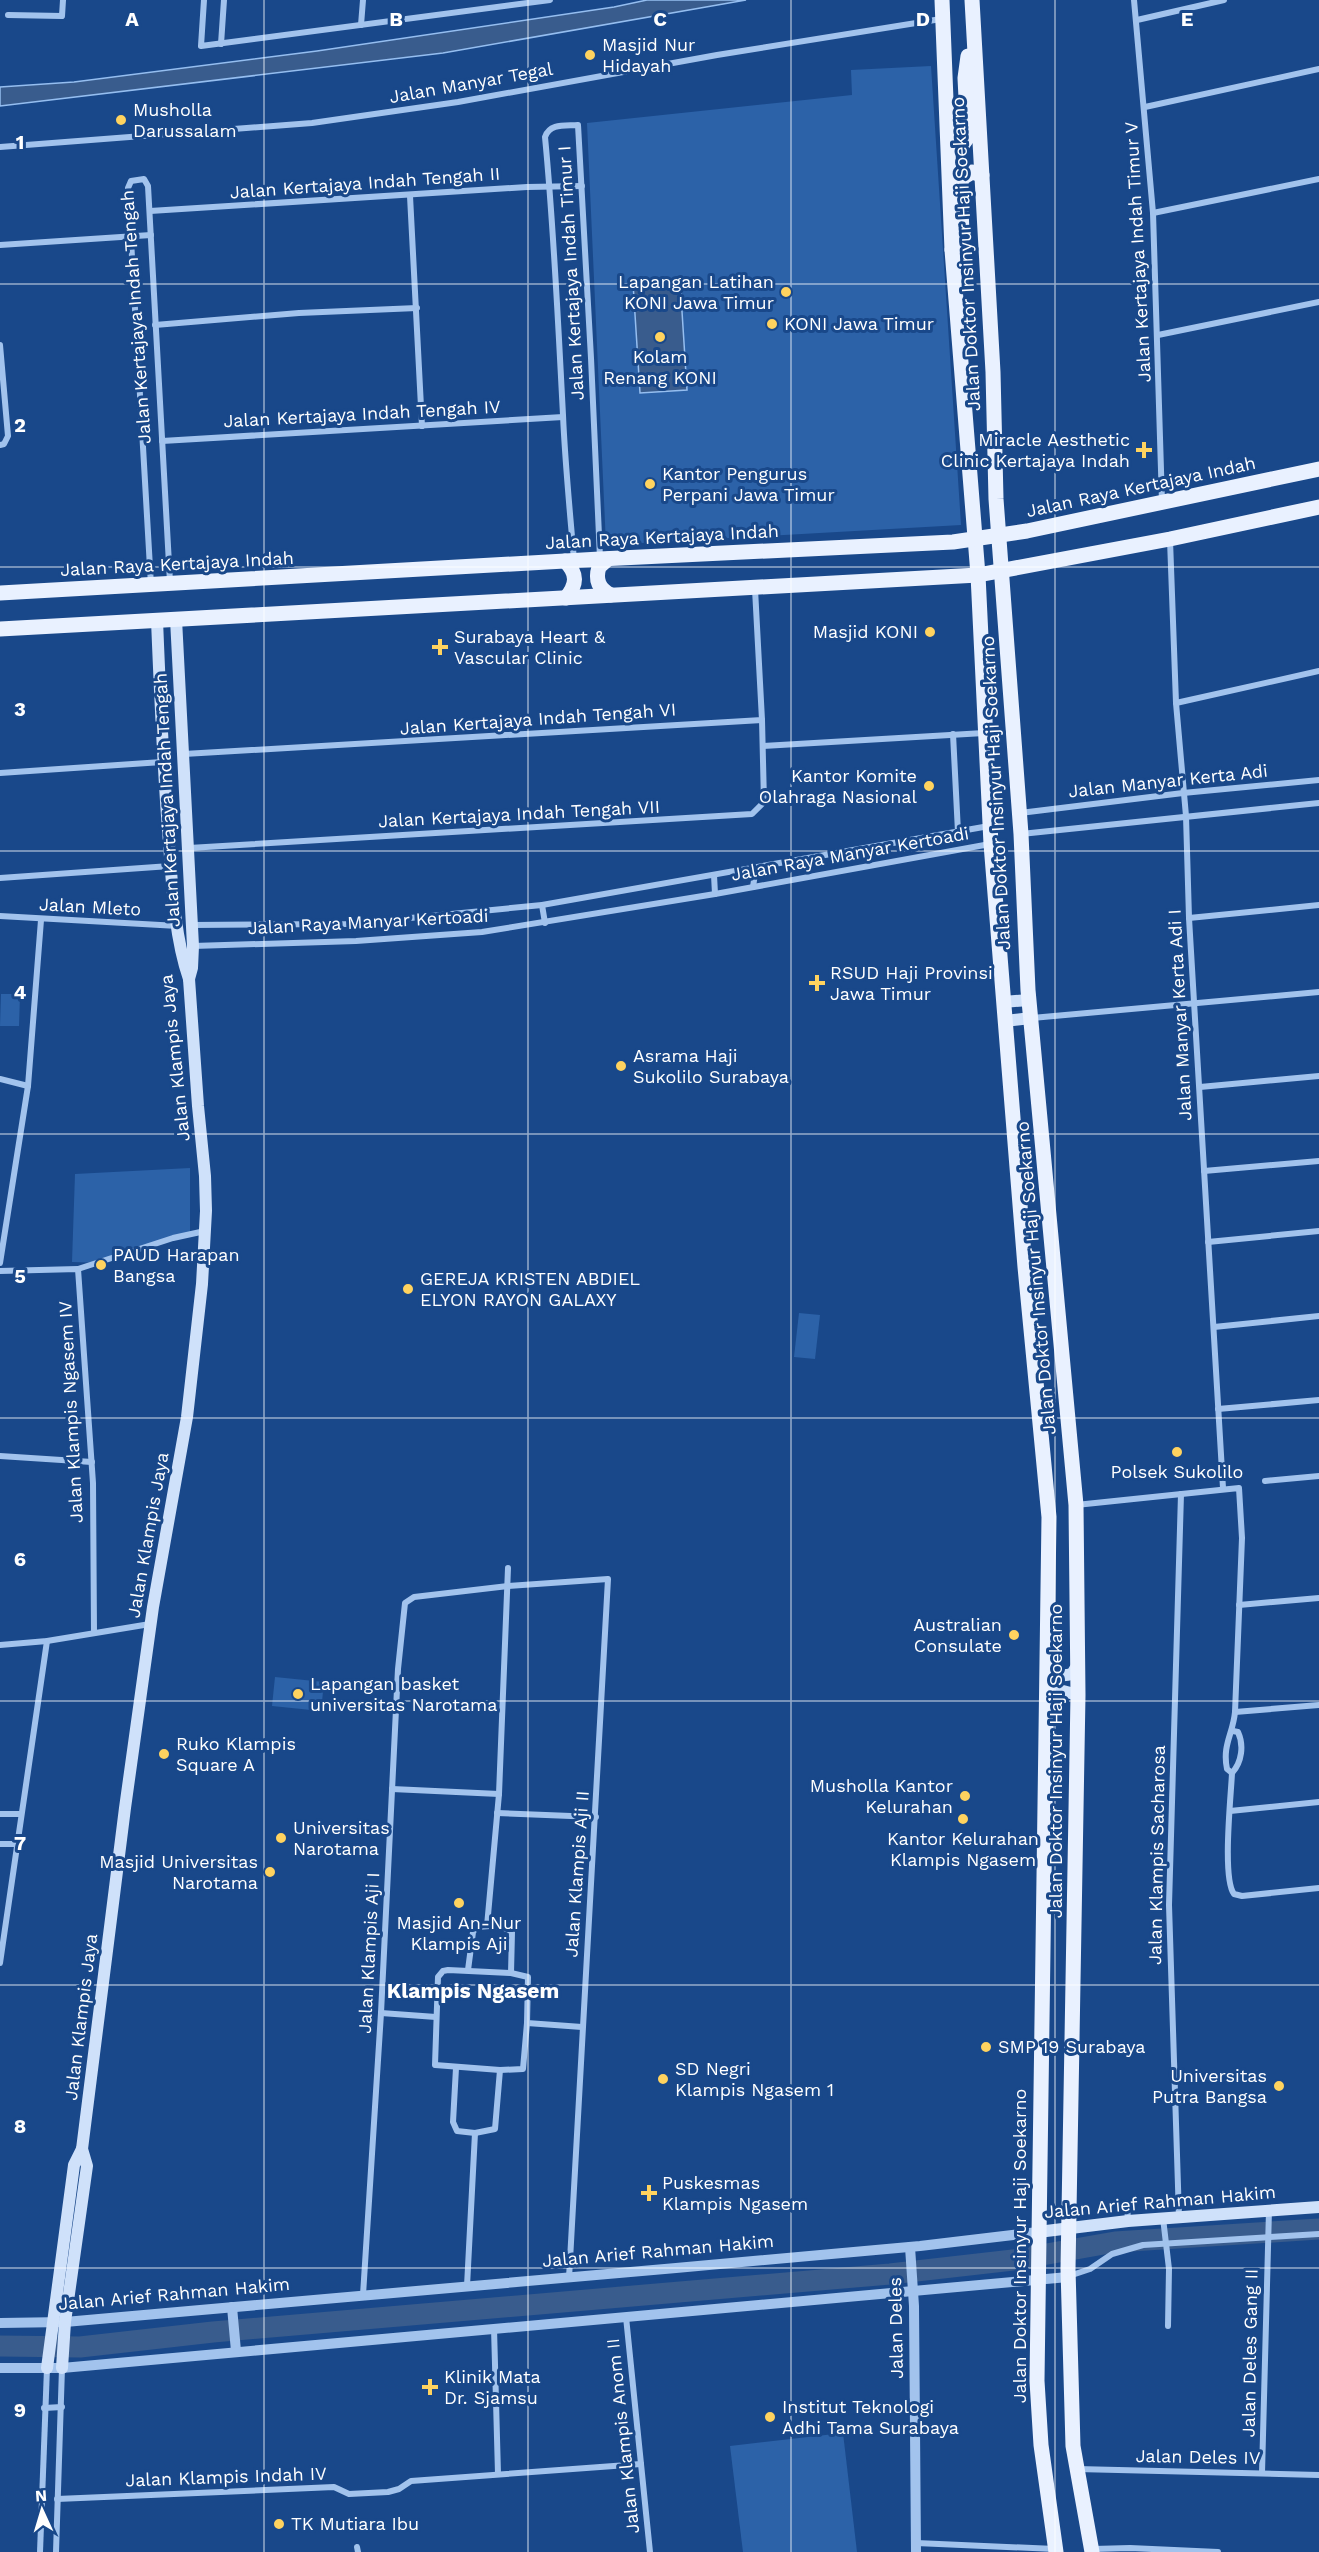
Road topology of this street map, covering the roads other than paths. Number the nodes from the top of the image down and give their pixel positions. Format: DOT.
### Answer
graph roads {
  1 [pos="63,0"];
  2 [pos="204,0"];
  3 [pos="224,0"];
  4 [pos="363,0"];
  5 [pos="550,0"];
  6 [pos="942,0"];
  7 [pos="972,0"];
  8 [pos="1134,0"];
  9 [pos="1224,0"];
  10 [pos="8,15"];
  11 [pos="942,19"];
  12 [pos="1137,20"];
  13 [pos="361,25"];
  14 [pos="974,42"];
  15 [pos="221,44"];
  16 [pos="1319,69"];
  17 [pos="1145,107"];
  18 [pos="949,141"];
  19 [pos="0,147"];
  20 [pos="982,175"];
  21 [pos="1319,179"];
  22 [pos="582,186"];
  23 [pos="550,187"];
  24 [pos="410,196"];
  25 [pos="150,211"];
  26 [pos="1153,213"];
  27 [pos="151,236"];
  28 [pos="130,237"];
  29 [pos="0,244"];
  30 [pos="952,250"];
  31 [pos="1319,302"];
  32 [pos="417,308"];
  33 [pos="155,325"];
  34 [pos="1158,335"];
  35 [pos="0,345"];
  36 [pos="563,417"];
  37 [pos="422,426"];
  38 [pos="162,441"];
  39 [pos="2,444"];
  40 [pos="1319,469"];
  41 [pos="1162,502"];
  42 [pos="1319,507"];
  43 [pos="999,535"];
  44 [pos="1170,539"];
  45 [pos="973,540"];
  46 [pos="604,558"];
  47 [pos="569,561"];
  48 [pos="1002,572"];
  49 [pos="978,574"];
  50 [pos="171,585"];
  51 [pos="151,586"];
  52 [pos="755,587"];
  53 [pos="0,593"];
  54 [pos="611,595"];
  55 [pos="566,598"];
  56 [pos="176,619"];
  57 [pos="157,620"];
  58 [pos="0,629"];
  59 [pos="178,665"];
  60 [pos="159,666"];
  61 [pos="1319,671"];
  62 [pos="1176,703"];
  63 [pos="762,720"];
  64 [pos="984,733"];
  65 [pos="953,734"];
  66 [pos="763,746"];
  67 [pos="184,754"];
  68 [pos="162,762"];
  69 [pos="0,773"];
  70 [pos="1319,780"];
  71 [pos="1183,795"];
  72 [pos="1319,803"];
  73 [pos="1186,813"];
  74 [pos="1020,824"];
  75 [pos="958,832"];
  76 [pos="990,834"];
  77 [pos="189,848"];
  78 [pos="170,866"];
  79 [pos="755,870"];
  80 [pos="0,878"];
  81 [pos="715,880"];
  82 [pos="753,885"];
  83 [pos="715,894"];
  84 [pos="190,896"];
  85 [pos="174,897"];
  86 [pos="1319,905"];
  87 [pos="544,913"];
  88 [pos="0,916"];
  89 [pos="1189,918"];
  90 [pos="41,920"];
  91 [pos="187,934"];
  92 [pos="1319,992"];
  93 [pos="1029,1000"];
  94 [pos="1003,1002"];
  95 [pos="1195,1002"];
  96 [pos="1031,1018"];
  97 [pos="1005,1021"];
  98 [pos="1319,1077"];
  99 [pos="0,1079"];
  100 [pos="28,1086"];
  101 [pos="1200,1087"];
  102 [pos="1319,1161"];
  103 [pos="1204,1171"];
  104 [pos="3,1229"];
  105 [pos="205,1231"];
  106 [pos="1319,1231"];
  107 [pos="1208,1242"];
  108 [pos="0,1263"];
  109 [pos="78,1269"];
  110 [pos="0,1271"];
  111 [pos="1319,1317"];
  112 [pos="1214,1327"];
  113 [pos="1319,1400"];
  114 [pos="1218,1409"];
  115 [pos="0,1456"];
  116 [pos="92,1462"];
  117 [pos="1319,1476"];
  118 [pos="1265,1481"];
  119 [pos="1223,1488"];
  120 [pos="1181,1494"];
  121 [pos="1076,1505"];
  122 [pos="508,1568"];
  123 [pos="608,1579"];
  124 [pos="508,1586"];
  125 [pos="1319,1598"];
  126 [pos="1239,1605"];
  127 [pos="151,1623"];
  128 [pos="94,1632"];
  129 [pos="47,1641"];
  130 [pos="0,1645"];
  131 [pos="1077,1666"];
  132 [pos="1047,1667"];
  133 [pos="1048,1695"];
  134 [pos="1078,1695"];
  135 [pos="1319,1705"];
  136 [pos="1235,1712"];
  137 [pos="1233,1731"];
  138 [pos="1232,1773"];
  139 [pos="392,1789"];
  140 [pos="499,1794"];
  141 [pos="1319,1802"];
  142 [pos="1230,1811"];
  143 [pos="497,1813"];
  144 [pos="0,1814"];
  145 [pos="21,1814"];
  146 [pos="596,1817"];
  147 [pos="16,1844"];
  148 [pos="0,1845"];
  149 [pos="1319,1888"];
  150 [pos="487,1926"];
  151 [pos="0,1963"];
  152 [pos="468,1970"];
  153 [pos="511,1973"];
  154 [pos="381,2013"];
  155 [pos="436,2017"];
  156 [pos="527,2024"];
  157 [pos="582,2027"];
  158 [pos="456,2068"];
  159 [pos="500,2070"];
  160 [pos="475,2133"];
  161 [pos="82,2149"];
  162 [pos="1127,2203"];
  163 [pos="1319,2206"];
  164 [pos="1269,2209"];
  165 [pos="1179,2217"];
  166 [pos="1128,2221"];
  167 [pos="1164,2221"];
  168 [pos="1069,2229"];
  169 [pos="1319,2234"];
  170 [pos="1270,2235"];
  171 [pos="1038,2239"];
  172 [pos="1166,2241"];
  173 [pos="911,2252"];
  174 [pos="1068,2273"];
  175 [pos="1038,2276"];
  176 [pos="569,2278"];
  177 [pos="913,2285"];
  178 [pos="467,2286"];
  179 [pos="363,2295"];
  180 [pos="232,2309"];
  181 [pos="626,2317"];
  182 [pos="0,2323"];
  183 [pos="51,2326"];
  184 [pos="64,2326"];
  185 [pos="1168,2326"];
  186 [pos="494,2328"];
  187 [pos="236,2350"];
  188 [pos="47,2363"];
  189 [pos="62,2363"];
  190 [pos="0,2368"];
  191 [pos="62,2407"];
  192 [pos="44,2408"];
  193 [pos="641,2464"];
  194 [pos="1077,2469"];
  195 [pos="1262,2473"];
  196 [pos="498,2474"];
  197 [pos="1319,2475"];
  198 [pos="57,2499"];
  199 [pos="916,2547"];
  200 [pos="1056,2551"];
  201 [pos="1092,2551"];
  202 [pos="40,2552"];
  203 [pos="56,2552"];
  204 [pos="650,2552"];
  205 [pos="1218,2552"];
  1 -- 10 [label="street"];
  2 -- 15 [label="street"];
  3 -- 15 [label="street"];
  4 -- 13 [label="street"];
  5 -- 13 [label="street"];
  6 -- 11 [label="main road, Jalan Doktor Insinyur Haji Soekarno"];
  7 -- 14 [label="main road, Jalan Doktor Insinyur Haji Soekarno"];
  8 -- 12 [label="street, Jalan Kertajaya Indah Timur V"];
  9 -- 12 [label="street"];
  11 -- 18 [label="main road, Jalan Doktor Insinyur Haji Soekarno"];
  11 -- 19 [label="street, Jalan Manyar Tegal"];
  12 -- 17 [label="street, Jalan Kertajaya Indah Timur V"];
  13 -- 15 [label="street"];
  14 -- 18 [label="main road"];
  14 -- 20 [label="main road, Jalan Doktor Insinyur Haji Soekarno"];
  16 -- 17 [label="street"];
  17 -- 26 [label="street, Jalan Kertajaya Indah Timur V"];
  18 -- 30 [label="main road, Jalan Doktor Insinyur Haji Soekarno"];
  20 -- 30 [label="main road"];
  20 -- 43 [label="main road, Jalan Doktor Insinyur Haji Soekarno"];
  21 -- 26 [label="street"];
  22 -- 23 [label="street, Jalan Kertajaya Indah Tengah II"];
  22 -- 23 [label="street, Jalan Kertajaya Indah Timur I"];
  22 -- 46 [label="street, Jalan Kertajaya Indah Timur I"];
  23 -- 24 [label="street, Jalan Kertajaya Indah Tengah II"];
  23 -- 36 [label="street, Jalan Kertajaya Indah Timur I"];
  24 -- 25 [label="street, Jalan Kertajaya Indah Tengah II"];
  24 -- 32 [label="street"];
  25 -- 27 [label="street, Jalan Kertajaya Indah Tengah"];
  25 -- 28 [label="street, Jalan Kertajaya Indah Tengah"];
  26 -- 34 [label="street, Jalan Kertajaya Indah Timur V"];
  27 -- 28 [label="street"];
  27 -- 33 [label="street, Jalan Kertajaya Indah Tengah"];
  28 -- 29 [label="street"];
  28 -- 51 [label="street, Jalan Kertajaya Indah Tengah"];
  30 -- 45 [label="main road, Jalan Doktor Insinyur Haji Soekarno"];
  31 -- 34 [label="street"];
  32 -- 33 [label="street"];
  32 -- 37 [label="street"];
  33 -- 38 [label="street, Jalan Kertajaya Indah Tengah"];
  34 -- 41 [label="street, Jalan Kertajaya Indah Timur V"];
  35 -- 39 [label="street"];
  36 -- 37 [label="street, Jalan Kertajaya Indah Tengah IV"];
  36 -- 47 [label="street, Jalan Kertajaya Indah Timur I"];
  37 -- 38 [label="street, Jalan Kertajaya Indah Tengah IV"];
  38 -- 50 [label="street, Jalan Kertajaya Indah Tengah"];
  40 -- 41 [label="main road, Jalan Raya Kertajaya Indah"];
  41 -- 43 [label="main road, Jalan Raya Kertajaya Indah"];
  42 -- 44 [label="main road"];
  43 -- 45 [label="main road, Jalan Raya Kertajaya Indah"];
  43 -- 48 [label="main road, Jalan Doktor Insinyur Haji Soekarno"];
  44 -- 48 [label="main road"];
  44 -- 62 [label="street, Jalan Manyar Kerta Adi I"];
  45 -- 46 [label="main road, Jalan Raya Kertajaya Indah"];
  45 -- 49 [label="main road, Jalan Doktor Insinyur Haji Soekarno"];
  46 -- 47 [label="main road, Jalan Raya Kertajaya Indah"];
  46 -- 54 [label="main road"];
  47 -- 50 [label="main road, Jalan Raya Kertajaya Indah"];
  47 -- 55 [label="main road"];
  48 -- 49 [label="main road"];
  48 -- 74 [label="main road, Jalan Doktor Insinyur Haji Soekarno"];
  49 -- 52 [label="main road"];
  49 -- 64 [label="main road, Jalan Doktor Insinyur Haji Soekarno"];
  50 -- 51 [label="main road, Jalan Raya Kertajaya Indah"];
  51 -- 53 [label="main road, Jalan Raya Kertajaya Indah"];
  52 -- 54 [label="main road"];
  52 -- 63 [label="street"];
  54 -- 55 [label="main road"];
  55 -- 56 [label="main road"];
  56 -- 57 [label="main road"];
  56 -- 59 [label="main road, Jalan Kertajaya Indah Tengah"];
  57 -- 58 [label="main road"];
  57 -- 60 [label="main road, Jalan Kertajaya Indah Tengah"];
  59 -- 60 [label="main road"];
  59 -- 67 [label="main road, Jalan Kertajaya Indah Tengah"];
  60 -- 68 [label="main road, Jalan Kertajaya Indah Tengah"];
  61 -- 62 [label="street"];
  62 -- 71 [label="street, Jalan Manyar Kerta Adi I"];
  63 -- 66 [label="street, Jalan Kertajaya Indah Tengah VII"];
  63 -- 67 [label="street, Jalan Kertajaya Indah Tengah VI"];
  64 -- 65 [label="street"];
  64 -- 76 [label="main road, Jalan Doktor Insinyur Haji Soekarno"];
  65 -- 66 [label="street"];
  65 -- 75 [label="street"];
  66 -- 77 [label="street, Jalan Kertajaya Indah Tengah VII"];
  67 -- 77 [label="main road, Jalan Kertajaya Indah Tengah"];
  68 -- 69 [label="street"];
  68 -- 78 [label="main road, Jalan Kertajaya Indah Tengah"];
  70 -- 71 [label="street, Jalan Manyar Kerta Adi"];
  71 -- 73 [label="street, Jalan Manyar Kerta Adi I"];
  71 -- 74 [label="street, Jalan Manyar Kerta Adi"];
  72 -- 73 [label="street, Jalan Manyar Kerta Adi"];
  73 -- 74 [label="street, Jalan Manyar Kerta Adi"];
  73 -- 89 [label="street, Jalan Manyar Kerta Adi I"];
  74 -- 93 [label="main road, Jalan Doktor Insinyur Haji Soekarno"];
  75 -- 76 [label="street, Jalan Raya Manyar Kertoadi"];
  75 -- 79 [label="street, Jalan Raya Manyar Kertoadi"];
  76 -- 82 [label="street, Jalan Raya Manyar Kertoadi"];
  76 -- 94 [label="main road, Jalan Doktor Insinyur Haji Soekarno"];
  77 -- 84 [label="main road, Jalan Kertajaya Indah Tengah"];
  78 -- 80 [label="street"];
  78 -- 85 [label="main road, Jalan Kertajaya Indah Tengah"];
  79 -- 81 [label="street, Jalan Raya Manyar Kertoadi"];
  79 -- 82 [label="street"];
  81 -- 83 [label="street, Jalan Raya Manyar Kertoadi"];
  81 -- 87 [label="street, Jalan Raya Manyar Kertoadi"];
  82 -- 83 [label="street, Jalan Raya Manyar Kertoadi"];
  83 -- 87 [label="street, Jalan Raya Manyar Kertoadi"];
  84 -- 85 [label="main road"];
  84 -- 91 [label="main road, Jalan Kertajaya Indah Tengah"];
  85 -- 91 [label="main road, Jalan Kertajaya Indah Tengah"];
  86 -- 89 [label="street"];
  87 -- 91 [label="street, Jalan Raya Manyar Kertoadi"];
  87 -- 91 [label="street, Jalan Raya Manyar Kertoadi"];
  88 -- 90 [label="street, Jalan Mleto"];
  89 -- 95 [label="street, Jalan Manyar Kerta Adi I"];
  90 -- 91 [label="street, Jalan Mleto"];
  90 -- 100 [label="street"];
  91 -- 105 [label="main road, Jalan Klampis Jaya"];
  92 -- 95 [label="street"];
  93 -- 94 [label="main road"];
  93 -- 96 [label="main road, Jalan Doktor Insinyur Haji Soekarno"];
  94 -- 97 [label="main road, Jalan Doktor Insinyur Haji Soekarno"];
  95 -- 96 [label="street"];
  95 -- 101 [label="street, Jalan Manyar Kerta Adi I"];
  96 -- 97 [label="main road"];
  96 -- 121 [label="main road, Jalan Doktor Insinyur Haji Soekarno"];
  97 -- 132 [label="main road, Jalan Doktor Insinyur Haji Soekarno"];
  98 -- 101 [label="street"];
  99 -- 100 [label="street"];
  100 -- 104 [label="street"];
  101 -- 103 [label="street, Jalan Manyar Kerta Adi I"];
  102 -- 103 [label="street"];
  103 -- 107 [label="street, Jalan Manyar Kerta Adi I"];
  104 -- 108 [label="street"];
  105 -- 109 [label="street"];
  105 -- 127 [label="main road, Jalan Klampis Jaya"];
  106 -- 107 [label="street"];
  107 -- 112 [label="street, Jalan Manyar Kerta Adi I"];
  109 -- 110 [label="street"];
  109 -- 116 [label="street, Jalan Klampis Ngasem IV"];
  111 -- 112 [label="street"];
  112 -- 114 [label="street, Jalan Manyar Kerta Adi I"];
  113 -- 114 [label="street"];
  114 -- 119 [label="street, Jalan Manyar Kerta Adi I"];
  115 -- 116 [label="street"];
  116 -- 128 [label="street, Jalan Klampis Ngasem IV"];
  117 -- 118 [label="street"];
  119 -- 120 [label="street"];
  119 -- 126 [label="street"];
  120 -- 121 [label="street"];
  120 -- 165 [label="street, Jalan Klampis Sacharosa"];
  121 -- 131 [label="main road, Jalan Doktor Insinyur Haji Soekarno"];
  122 -- 124 [label="street"];
  123 -- 124 [label="street, Jalan Klampis Aji I"];
  123 -- 146 [label="street, Jalan Klampis Aji II"];
  124 -- 139 [label="street, Jalan Klampis Aji I"];
  124 -- 140 [label="street"];
  125 -- 126 [label="street"];
  126 -- 136 [label="street"];
  127 -- 128 [label="street"];
  127 -- 161 [label="main road, Jalan Klampis Jaya"];
  128 -- 129 [label="street"];
  129 -- 130 [label="street"];
  129 -- 145 [label="street"];
  131 -- 132 [label="main road"];
  131 -- 134 [label="main road, Jalan Doktor Insinyur Haji Soekarno"];
  132 -- 133 [label="main road, Jalan Doktor Insinyur Haji Soekarno"];
  133 -- 134 [label="main road"];
  133 -- 171 [label="main road, Jalan Doktor Insinyur Haji Soekarno"];
  134 -- 168 [label="main road, Jalan Doktor Insinyur Haji Soekarno"];
  135 -- 136 [label="street"];
  136 -- 137 [label="street"];
  137 -- 138 [label="street"];
  137 -- 138 [label="street"];
  138 -- 142 [label="street"];
  139 -- 140 [label="street"];
  139 -- 154 [label="street, Jalan Klampis Aji I"];
  140 -- 143 [label="street"];
  141 -- 142 [label="street"];
  142 -- 149 [label="street"];
  143 -- 146 [label="street"];
  143 -- 150 [label="street"];
  144 -- 145 [label="street"];
  145 -- 147 [label="street"];
  146 -- 157 [label="street, Jalan Klampis Aji II"];
  147 -- 148 [label="street"];
  147 -- 151 [label="street"];
  150 -- 152 [label="street"];
  150 -- 153 [label="street"];
  152 -- 153 [label="street"];
  152 -- 155 [label="street"];
  153 -- 156 [label="street"];
  154 -- 155 [label="street"];
  154 -- 179 [label="street, Jalan Klampis Aji I"];
  155 -- 158 [label="street"];
  156 -- 157 [label="street"];
  156 -- 159 [label="street"];
  157 -- 176 [label="street, Jalan Klampis Aji II"];
  158 -- 159 [label="street"];
  158 -- 160 [label="street"];
  159 -- 160 [label="street"];
  160 -- 178 [label="street"];
  161 -- 183 [label="main road, Jalan Klampis Jaya"];
  161 -- 184 [label="main road, Jalan Klampis Jaya"];
  162 -- 166 [label="street"];
  163 -- 164 [label="main road, Jalan Arief Rahman Hakim"];
  164 -- 165 [label="main road, Jalan Arief Rahman Hakim"];
  164 -- 170 [label="street, Jalan Deles Gang II"];
  165 -- 167 [label="main road, Jalan Arief Rahman Hakim"];
  166 -- 167 [label="main road, Jalan Arief Rahman Hakim"];
  166 -- 168 [label="main road, Jalan Arief Rahman Hakim"];
  167 -- 172 [label="street"];
  168 -- 171 [label="main road, Jalan Arief Rahman Hakim"];
  168 -- 174 [label="main road, Jalan Doktor Insinyur Haji Soekarno"];
  169 -- 170 [label="street"];
  170 -- 172 [label="street"];
  170 -- 195 [label="street, Jalan Deles Gang II"];
  171 -- 173 [label="street, Jalan Arief Rahman Hakim"];
  171 -- 175 [label="main road, Jalan Doktor Insinyur Haji Soekarno"];
  172 -- 174 [label="street"];
  172 -- 185 [label="street"];
  173 -- 176 [label="street, Jalan Arief Rahman Hakim"];
  173 -- 177 [label="street, Jalan Deles"];
  174 -- 175 [label="street"];
  174 -- 194 [label="main road, Jalan Doktor Insinyur Haji Soekarno"];
  175 -- 177 [label="street"];
  175 -- 200 [label="main road, Jalan Doktor Insinyur Haji Soekarno"];
  176 -- 178 [label="street, Jalan Arief Rahman Hakim"];
  177 -- 181 [label="street"];
  177 -- 199 [label="street, Jalan Deles"];
  178 -- 179 [label="street, Jalan Arief Rahman Hakim"];
  179 -- 180 [label="street, Jalan Arief Rahman Hakim"];
  180 -- 184 [label="street, Jalan Arief Rahman Hakim"];
  180 -- 187 [label="street"];
  181 -- 186 [label="street"];
  181 -- 193 [label="street, Jalan Klampis Anom II"];
  182 -- 183 [label="street, Jalan Arief Rahman Hakim"];
  183 -- 184 [label="street, Jalan Arief Rahman Hakim"];
  183 -- 188 [label="main road, Jalan Klampis Jaya"];
  184 -- 189 [label="main road, Jalan Klampis Jaya"];
  186 -- 187 [label="street"];
  186 -- 196 [label="street"];
  187 -- 189 [label="street"];
  188 -- 189 [label="street"];
  188 -- 190 [label="street"];
  188 -- 192 [label="street"];
  189 -- 191 [label="street"];
  191 -- 192 [label="street"];
  191 -- 198 [label="street"];
  192 -- 202 [label="street"];
  193 -- 196 [label="street, Jalan Klampis Indah IV"];
  193 -- 204 [label="street, Jalan Klampis Anom II"];
  194 -- 195 [label="street, Jalan Deles IV"];
  194 -- 201 [label="main road, Jalan Doktor Insinyur Haji Soekarno"];
  195 -- 197 [label="street, Jalan Deles IV"];
  196 -- 198 [label="street, Jalan Klampis Indah IV"];
  198 -- 203 [label="street"];
  199 -- 200 [label="street"];
  201 -- 205 [label="street"];
}
